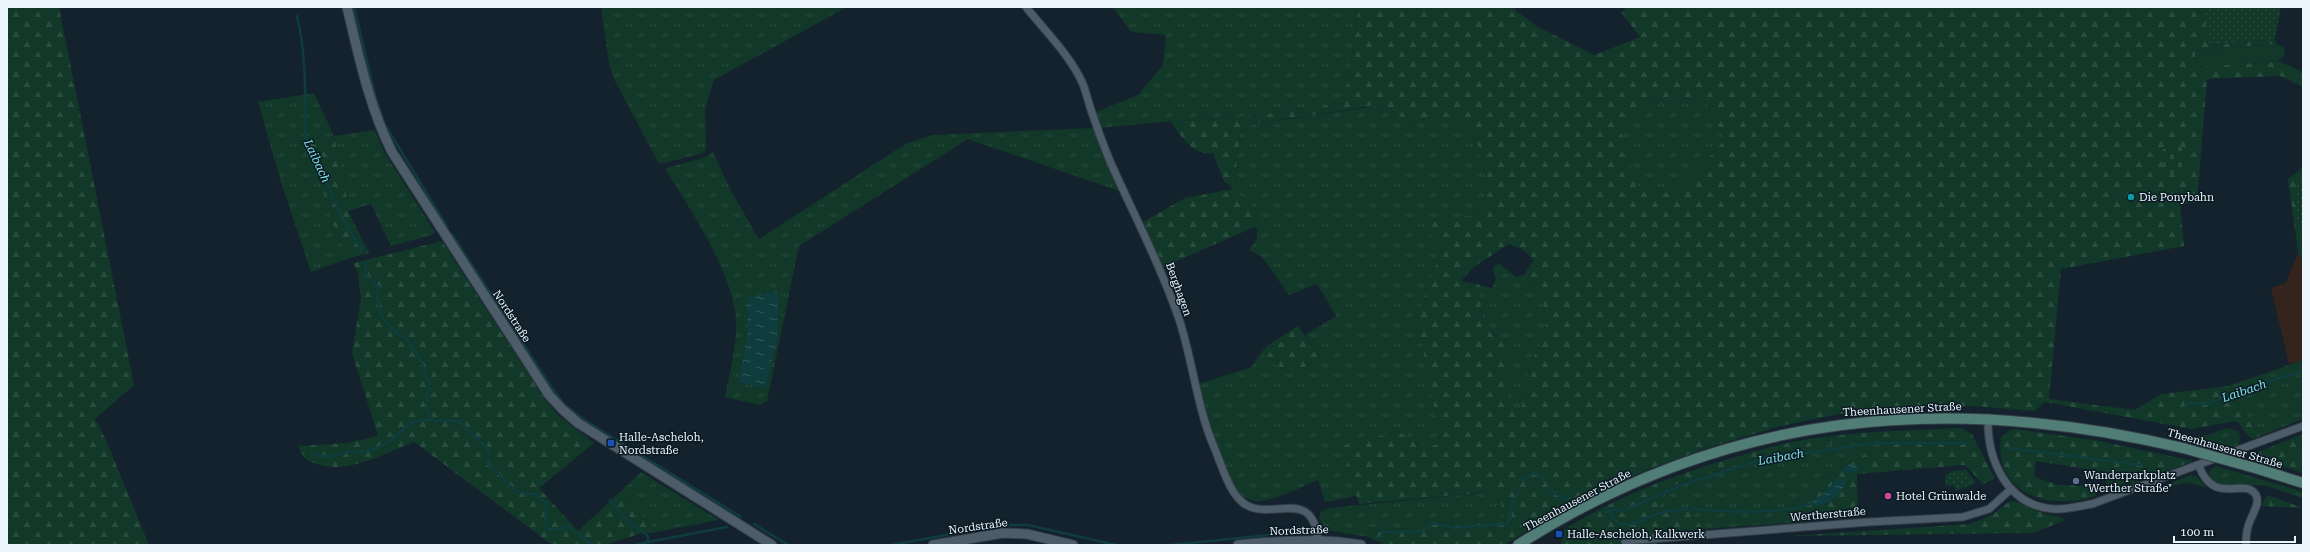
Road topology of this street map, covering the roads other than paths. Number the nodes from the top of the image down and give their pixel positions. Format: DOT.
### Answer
graph roads {
  1 [pos="347,7"];
  2 [pos="1026,7"];
  3 [pos="1988,418"];
  4 [pos="2303,426"];
  5 [pos="2198,466"];
  6 [pos="2303,483"];
  7 [pos="2011,490"];
  8 [pos="1318,541"];
  9 [pos="1625,541"];
  10 [pos="1636,543"];
  11 [pos="772,545"];
  12 [pos="933,545"];
  13 [pos="1073,545"];
  14 [pos="1238,545"];
  15 [pos="1361,545"];
  16 [pos="1518,545"];
  17 [pos="2246,545"];
  1 -- 11 [label="street, Nordstraße"];
  2 -- 8 [label="street, Berghagen"];
  3 -- 6 [label="main road, Theenhausener Straße, bridge"];
  3 -- 7 [label="street"];
  3 -- 16 [label="main road, Theenhausener Straße"];
  4 -- 5 [label="street"];
  5 -- 7 [label="street"];
  5 -- 17 [label="street"];
  7 -- 10 [label="street, Wertherstraße"];
  8 -- 14 [label="street, Nordstraße"];
  8 -- 15 [label="street, Nordstraße"];
  9 -- 10 [label="street, Wertherstraße"];
  12 -- 13 [label="street, Nordstraße"];
}
